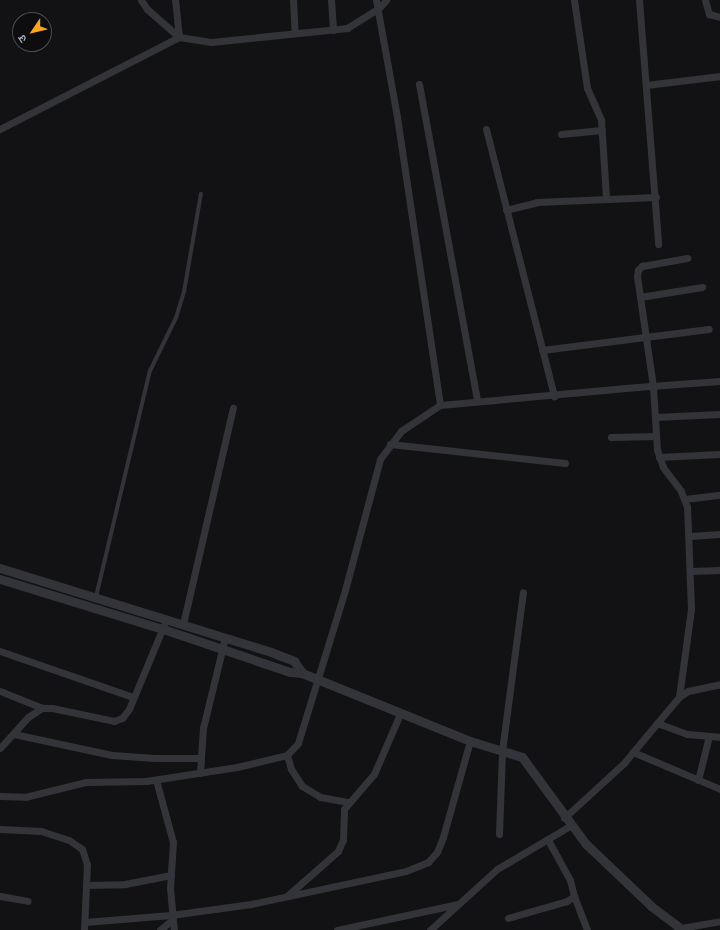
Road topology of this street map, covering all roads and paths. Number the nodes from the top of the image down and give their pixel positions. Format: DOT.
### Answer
graph roads {
  1 [pos="141,0"];
  2 [pos="175,0"];
  3 [pos="293,0"];
  4 [pos="332,0"];
  5 [pos="376,0"];
  6 [pos="386,0"];
  7 [pos="574,0"];
  8 [pos="639,0"];
  9 [pos="705,0"];
  10 [pos="378,9"];
  11 [pos="720,17"];
  12 [pos="333,30"];
  13 [pos="295,34"];
  14 [pos="179,37"];
  15 [pos="720,76"];
  16 [pos="419,84"];
  17 [pos="646,85"];
  18 [pos="486,129"];
  19 [pos="0,130"];
  20 [pos="602,130"];
  21 [pos="561,134"];
  22 [pos="201,194"];
  23 [pos="656,197"];
  24 [pos="606,198"];
  25 [pos="506,210"];
  26 [pos="658,244"];
  27 [pos="687,258"];
  28 [pos="702,287"];
  29 [pos="640,297"];
  30 [pos="709,329"];
  31 [pos="646,337"];
  32 [pos="542,350"];
  33 [pos="720,381"];
  34 [pos="653,386"];
  35 [pos="551,396"];
  36 [pos="476,401"];
  37 [pos="440,405"];
  38 [pos="233,408"];
  39 [pos="720,414"];
  40 [pos="655,417"];
  41 [pos="656,436"];
  42 [pos="611,437"];
  43 [pos="390,444"];
  44 [pos="720,454"];
  45 [pos="659,457"];
  46 [pos="566,463"];
  47 [pos="720,496"];
  48 [pos="685,499"];
  49 [pos="720,534"];
  50 [pos="690,536"];
  51 [pos="0,568"];
  52 [pos="720,570"];
  53 [pos="691,571"];
  54 [pos="0,579"];
  55 [pos="522,592"];
  56 [pos="96,598"];
  57 [pos="166,619"];
  58 [pos="183,624"];
  59 [pos="163,629"];
  60 [pos="225,638"];
  61 [pos="221,647"];
  62 [pos="0,652"];
  63 [pos="302,672"];
  64 [pos="316,678"];
  65 [pos="720,684"];
  66 [pos="0,691"];
  67 [pos="133,697"];
  68 [pos="679,697"];
  69 [pos="42,708"];
  70 [pos="400,714"];
  71 [pos="657,723"];
  72 [pos="14,734"];
  73 [pos="709,736"];
  74 [pos="720,737"];
  75 [pos="470,741"];
  76 [pos="0,748"];
  77 [pos="502,751"];
  78 [pos="633,752"];
  79 [pos="287,756"];
  80 [pos="200,758"];
  81 [pos="200,773"];
  82 [pos="156,780"];
  83 [pos="698,780"];
  84 [pos="720,789"];
  85 [pos="0,796"];
  86 [pos="348,802"];
  87 [pos="564,818"];
  88 [pos="570,826"];
  89 [pos="0,828"];
  90 [pos="499,834"];
  91 [pos="548,840"];
  92 [pos="170,875"];
  93 [pos="86,885"];
  94 [pos="0,896"];
  95 [pos="574,896"];
  96 [pos="286,897"];
  97 [pos="28,901"];
  98 [pos="458,904"];
  99 [pos="508,918"];
  100 [pos="720,921"];
  101 [pos="85,922"];
  102 [pos="172,922"];
  103 [pos="682,929"];
  104 [pos="84,930"];
  105 [pos="160,930"];
  106 [pos="337,930"];
  107 [pos="430,930"];
  108 [pos="587,930"];
  1 -- 14 [label="street"];
  2 -- 14 [label="street"];
  3 -- 13 [label="street"];
  4 -- 12 [label="street"];
  5 -- 10 [label="street"];
  6 -- 10 [label="street"];
  7 -- 20 [label="street"];
  8 -- 17 [label="street"];
  9 -- 11 [label="street"];
  10 -- 12 [label="street"];
  10 -- 37 [label="street"];
  12 -- 13 [label="street"];
  13 -- 14 [label="street"];
  14 -- 19 [label="street"];
  15 -- 17 [label="street"];
  16 -- 36 [label="street"];
  17 -- 23 [label="street"];
  18 -- 25 [label="street"];
  20 -- 21 [label="street"];
  20 -- 24 [label="street"];
  22 -- 56 [label="lane"];
  23 -- 24 [label="street"];
  23 -- 26 [label="street"];
  24 -- 25 [label="street"];
  25 -- 32 [label="street"];
  27 -- 29 [label="street"];
  28 -- 29 [label="street"];
  29 -- 31 [label="street"];
  30 -- 31 [label="street"];
  31 -- 32 [label="street"];
  31 -- 34 [label="street"];
  32 -- 35 [label="street"];
  33 -- 34 [label="street"];
  34 -- 35 [label="street"];
  34 -- 40 [label="street"];
  35 -- 36 [label="street"];
  36 -- 37 [label="street"];
  37 -- 43 [label="street"];
  38 -- 58 [label="street"];
  39 -- 40 [label="street"];
  40 -- 41 [label="street"];
  41 -- 42 [label="street"];
  41 -- 45 [label="street"];
  43 -- 46 [label="street"];
  43 -- 64 [label="street"];
  44 -- 45 [label="street"];
  45 -- 48 [label="street"];
  47 -- 48 [label="street"];
  48 -- 50 [label="street"];
  49 -- 50 [label="street"];
  50 -- 53 [label="street"];
  51 -- 56 [label="street"];
  52 -- 53 [label="street"];
  53 -- 68 [label="street"];
  54 -- 59 [label="street"];
  55 -- 77 [label="street"];
  56 -- 57 [label="street"];
  57 -- 58 [label="street"];
  57 -- 59 [label="street"];
  58 -- 60 [label="street"];
  59 -- 61 [label="street"];
  59 -- 67 [label="street"];
  60 -- 61 [label="street"];
  60 -- 63 [label="street"];
  61 -- 63 [label="street"];
  61 -- 80 [label="street"];
  62 -- 67 [label="street"];
  63 -- 64 [label="street"];
  64 -- 70 [label="street"];
  64 -- 79 [label="street"];
  65 -- 68 [label="street"];
  66 -- 69 [label="street"];
  67 -- 69 [label="street"];
  68 -- 71 [label="street"];
  69 -- 72 [label="street"];
  70 -- 75 [label="street"];
  70 -- 86 [label="street"];
  71 -- 73 [label="street"];
  71 -- 78 [label="street"];
  72 -- 76 [label="street"];
  72 -- 80 [label="street"];
  73 -- 74 [label="street"];
  73 -- 83 [label="street"];
  75 -- 77 [label="street"];
  75 -- 96 [label="street"];
  77 -- 87 [label="street"];
  77 -- 90 [label="street"];
  78 -- 83 [label="street"];
  78 -- 87 [label="street"];
  79 -- 81 [label="street"];
  79 -- 86 [label="street"];
  80 -- 81 [label="street"];
  81 -- 82 [label="street"];
  82 -- 85 [label="street"];
  82 -- 92 [label="street"];
  83 -- 84 [label="street"];
  86 -- 96 [label="street"];
  87 -- 88 [label="street"];
  88 -- 91 [label="street"];
  88 -- 103 [label="street"];
  89 -- 93 [label="street"];
  91 -- 95 [label="street"];
  91 -- 98 [label="street"];
  92 -- 93 [label="street"];
  92 -- 102 [label="street"];
  93 -- 101 [label="street"];
  94 -- 97 [label="street"];
  95 -- 99 [label="street"];
  95 -- 108 [label="street"];
  96 -- 102 [label="street"];
  98 -- 106 [label="street"];
  98 -- 107 [label="street"];
  100 -- 103 [label="street"];
  101 -- 102 [label="street"];
  101 -- 104 [label="street"];
  102 -- 105 [label="street"];
}
